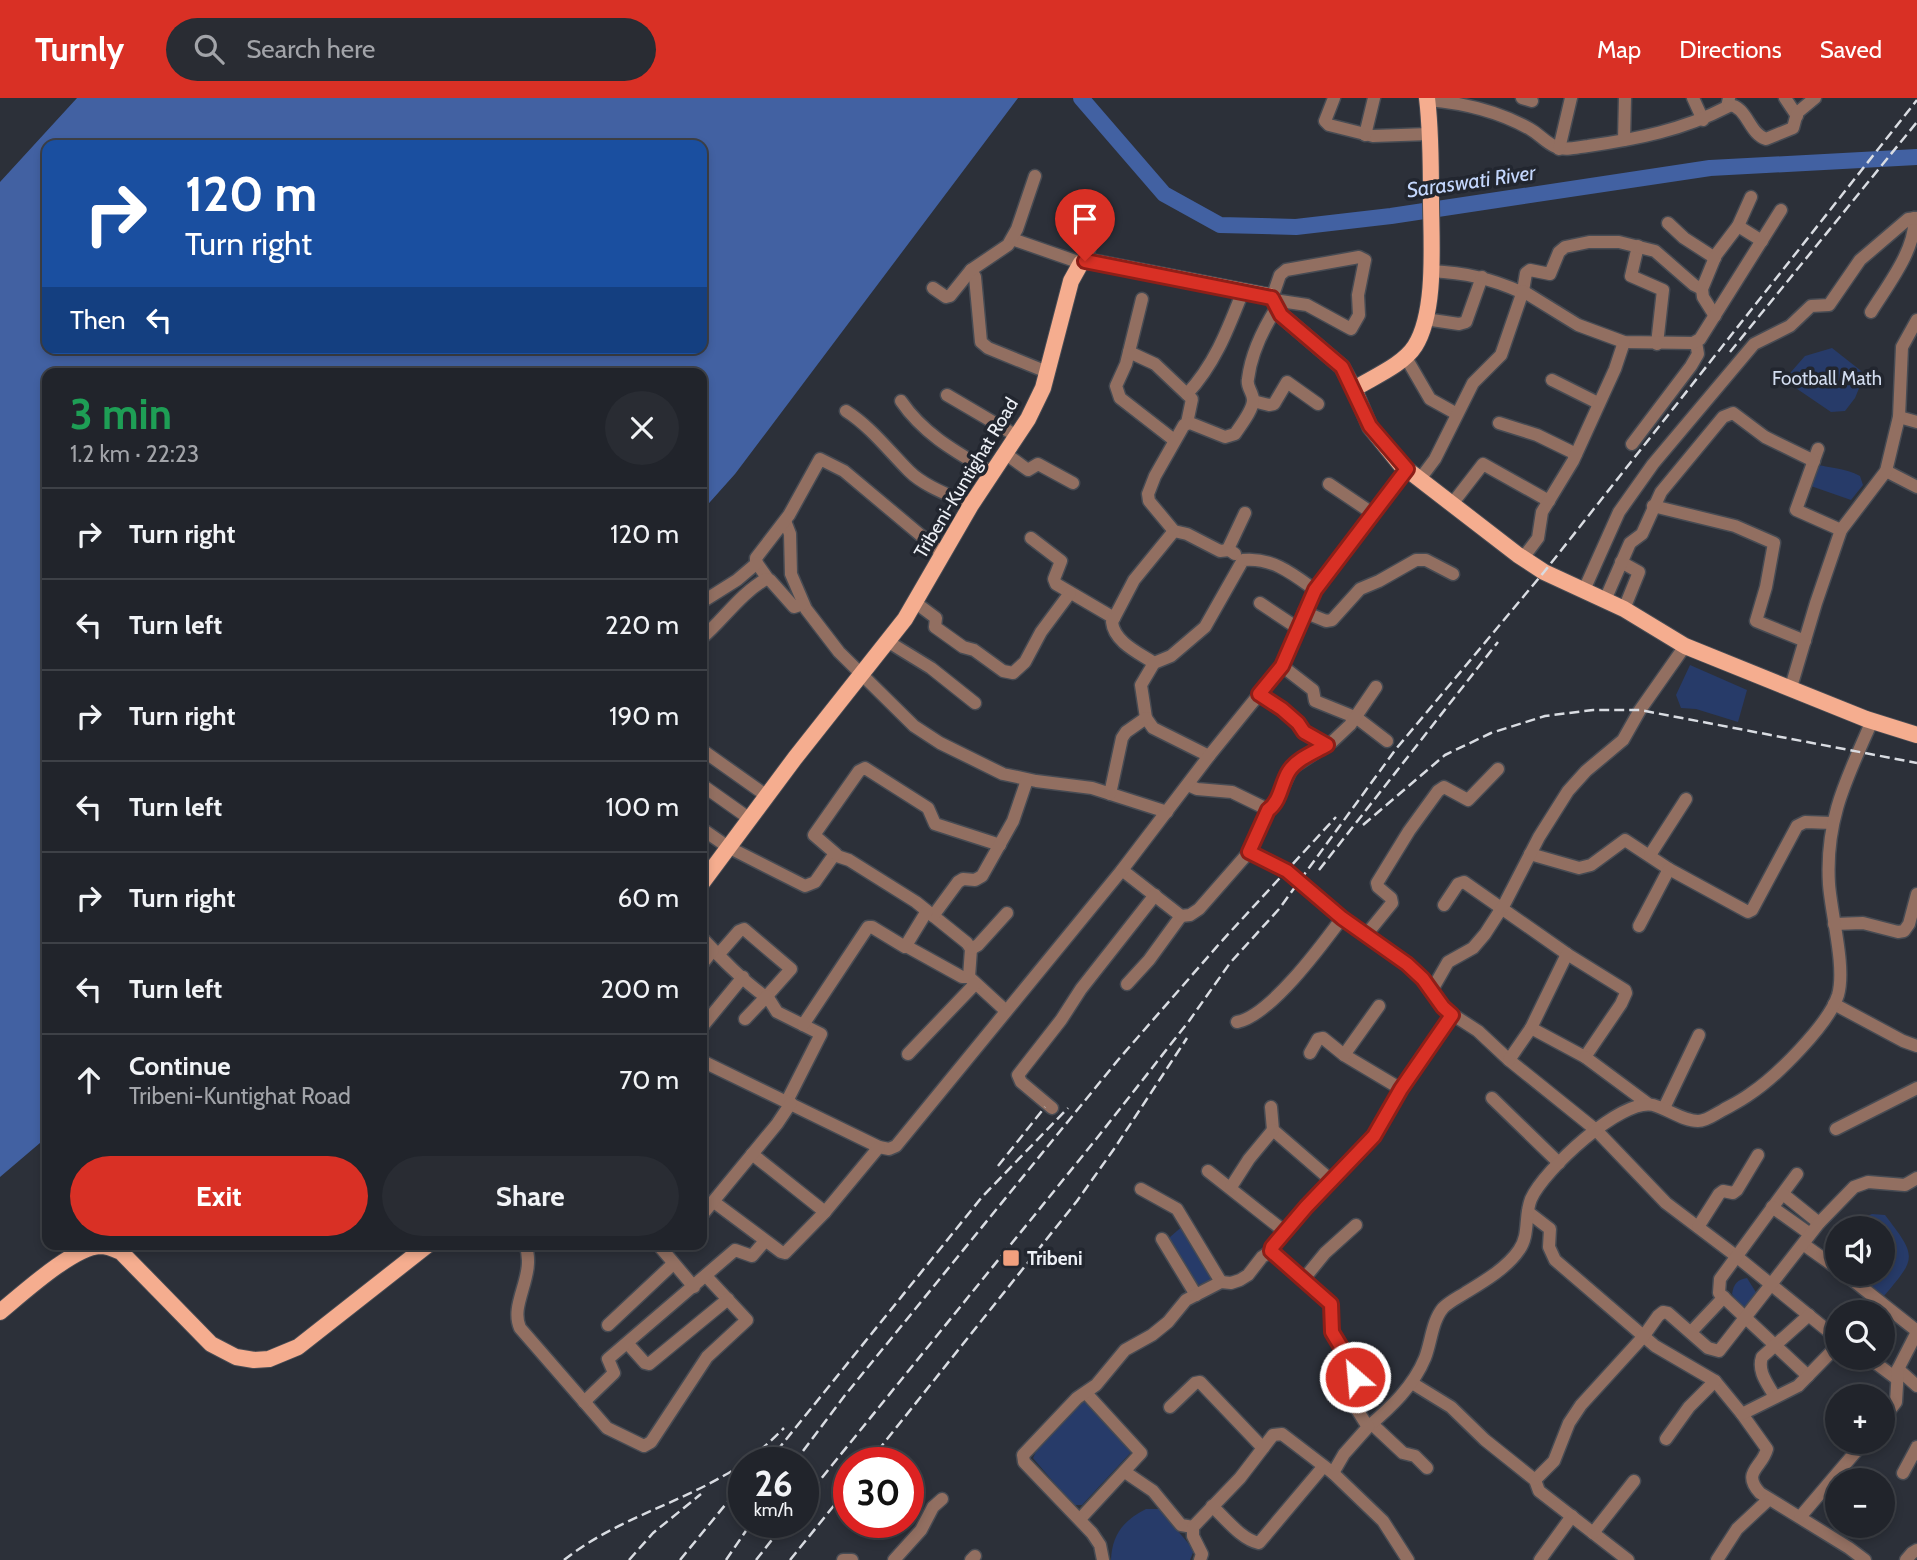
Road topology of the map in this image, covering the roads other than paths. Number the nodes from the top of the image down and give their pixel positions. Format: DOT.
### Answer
graph roads {
  1 [pos="1335,98"];
  2 [pos="1374,98"];
  3 [pos="1571,98"];
  4 [pos="1625,98"];
  5 [pos="1693,98"];
  6 [pos="1785,98"];
  7 [pos="1815,98"];
  8 [pos="1427,99"];
  9 [pos="1729,101"];
  10 [pos="1797,116"];
  11 [pos="1703,120"];
  12 [pos="1429,134"];
  13 [pos="1366,135"];
  14 [pos="1624,140"];
  15 [pos="1559,149"];
  16 [pos="1035,176"];
  17 [pos="1751,197"];
  18 [pos="1781,210"];
  19 [pos="1100,218"];
  20 [pos="1916,218"];
  21 [pos="1668,223"];
  22 [pos="1738,226"];
  23 [pos="1012,239"];
  24 [pos="1762,240"];
  25 [pos="1638,246"];
  26 [pos="1715,258"];
  27 [pos="1083,262"];
  28 [pos="971,270"];
  29 [pos="1431,271"];
  30 [pos="1482,277"];
  31 [pos="933,288"];
  32 [pos="1702,289"];
  33 [pos="1242,291"];
  34 [pos="1522,292"];
  35 [pos="1142,299"];
  36 [pos="1274,302"];
  37 [pos="1871,312"];
  38 [pos="1714,316"];
  39 [pos="1425,319"];
  40 [pos="1916,324"];
  41 [pos="1624,342"];
  42 [pos="1696,342"];
  43 [pos="1657,344"];
  44 [pos="1129,352"];
  45 [pos="1405,356"];
  46 [pos="1047,372"];
  47 [pos="1552,380"];
  48 [pos="1354,388"];
  49 [pos="1187,394"];
  50 [pos="947,395"];
  51 [pos="901,401"];
  52 [pos="1253,401"];
  53 [pos="1598,403"];
  54 [pos="1318,404"];
  55 [pos="846,411"];
  56 [pos="1457,414"];
  57 [pos="1899,417"];
  58 [pos="1917,422"];
  59 [pos="1187,423"];
  60 [pos="1499,423"];
  61 [pos="1017,436"];
  62 [pos="1174,440"];
  63 [pos="1632,444"];
  64 [pos="1006,454"];
  65 [pos="1576,454"];
  66 [pos="1886,471"];
  67 [pos="992,473"];
  68 [pos="1414,474"];
  69 [pos="1073,483"];
  70 [pos="1329,484"];
  71 [pos="1917,487"];
  72 [pos="1549,501"];
  73 [pos="1452,504"];
  74 [pos="971,505"];
  75 [pos="1653,506"];
  76 [pos="1245,513"];
  77 [pos="1373,513"];
  78 [pos="785,521"];
  79 [pos="1841,530"];
  80 [pos="1174,531"];
  81 [pos="1031,538"];
  82 [pos="1229,550"];
  83 [pos="943,554"];
  84 [pos="1523,558"];
  85 [pos="1243,560"];
  86 [pos="1621,562"];
  87 [pos="757,563"];
  88 [pos="1453,574"];
  89 [pos="768,579"];
  90 [pos="1315,590"];
  91 [pos="1584,590"];
  92 [pos="1070,593"];
  93 [pos="707,599"];
  94 [pos="1605,600"];
  95 [pos="916,603"];
  96 [pos="1260,603"];
  97 [pos="803,604"];
  98 [pos="1624,609"];
  99 [pos="1304,612"];
  100 [pos="1114,618"];
  101 [pos="1299,629"];
  102 [pos="707,634"];
  103 [pos="887,641"];
  104 [pos="1805,641"];
  105 [pos="1685,646"];
  106 [pos="1154,663"];
  107 [pos="1282,666"];
  108 [pos="862,674"];
  109 [pos="1376,687"];
  110 [pos="1791,687"];
  111 [pos="1259,694"];
  112 [pos="975,703"];
  113 [pos="1146,718"];
  114 [pos="1357,718"];
  115 [pos="1872,721"];
  116 [pos="1917,735"];
  117 [pos="1387,741"];
  118 [pos="1327,745"];
  119 [pos="707,754"];
  120 [pos="1209,756"];
  121 [pos="1498,769"];
  122 [pos="1027,780"];
  123 [pos="1188,785"];
  124 [pos="707,789"];
  125 [pos="1110,794"];
  126 [pos="767,796"];
  127 [pos="1686,799"];
  128 [pos="1268,810"];
  129 [pos="1167,812"];
  130 [pos="750,819"];
  131 [pos="1832,824"];
  132 [pos="707,832"];
  133 [pos="1000,845"];
  134 [pos="728,847"];
  135 [pos="1249,852"];
  136 [pos="836,854"];
  137 [pos="1530,854"];
  138 [pos="1650,855"];
  139 [pos="1670,869"];
  140 [pos="1122,870"];
  141 [pos="707,876"];
  142 [pos="1917,894"];
  143 [pos="1154,895"];
  144 [pos="1444,905"];
  145 [pos="1502,910"];
  146 [pos="930,914"];
  147 [pos="1007,914"];
  148 [pos="1181,916"];
  149 [pos="1342,918"];
  150 [pos="1834,924"];
  151 [pos="1639,926"];
  152 [pos="1366,935"];
  153 [pos="707,943"];
  154 [pos="906,946"];
  155 [pos="971,949"];
  156 [pos="716,952"];
  157 [pos="1567,954"];
  158 [pos="707,960"];
  159 [pos="743,978"];
  160 [pos="972,981"];
  161 [pos="1127,984"];
  162 [pos="1432,990"];
  163 [pos="767,996"];
  164 [pos="1834,1004"];
  165 [pos="1379,1006"];
  166 [pos="1006,1011"];
  167 [pos="1452,1015"];
  168 [pos="745,1019"];
  169 [pos="707,1021"];
  170 [pos="1237,1022"];
  171 [pos="803,1025"];
  172 [pos="1531,1028"];
  173 [pos="1699,1035"];
  174 [pos="1917,1046"];
  175 [pos="1310,1053"];
  176 [pos="908,1054"];
  177 [pos="1345,1055"];
  178 [pos="1586,1057"];
  179 [pos="1509,1060"];
  180 [pos="707,1063"];
  181 [pos="1917,1088"];
  182 [pos="1401,1089"];
  183 [pos="1492,1098"];
  184 [pos="789,1102"];
  185 [pos="1647,1103"];
  186 [pos="1271,1107"];
  187 [pos="1052,1108"];
  188 [pos="1664,1108"];
  189 [pos="1836,1129"];
  190 [pos="1273,1130"];
  191 [pos="1596,1130"];
  192 [pos="879,1147"];
  193 [pos="752,1154"];
  194 [pos="1758,1155"];
  195 [pos="1559,1163"];
  196 [pos="1209,1171"];
  197 [pos="1797,1174"];
  198 [pos="1917,1178"];
  199 [pos="1332,1181"];
  200 [pos="1231,1187"];
  201 [pos="1141,1189"];
  202 [pos="1783,1194"];
  203 [pos="714,1202"];
  204 [pos="1772,1207"];
  205 [pos="707,1210"];
  206 [pos="825,1212"];
  207 [pos="1528,1212"];
  208 [pos="1819,1223"];
  209 [pos="1356,1225"];
  210 [pos="1698,1227"];
  211 [pos="1284,1231"];
  212 [pos="1162,1239"];
  213 [pos="1807,1239"];
  214 [pos="765,1241"];
  215 [pos="87,1250"];
  216 [pos="116,1250"];
  217 [pos="422,1250"];
  218 [pos="527,1250"];
  219 [pos="667,1250"];
  220 [pos="1271,1251"];
  221 [pos="1737,1256"];
  222 [pos="1825,1256"];
  223 [pos="673,1264"];
  224 [pos="706,1276"];
  225 [pos="1303,1280"];
  226 [pos="1221,1282"];
  227 [pos="1771,1285"];
  228 [pos="1860,1286"];
  229 [pos="694,1287"];
  230 [pos="1195,1295"];
  231 [pos="1724,1297"];
  232 [pos="728,1299"];
  233 [pos="0,1312"];
  234 [pos="1809,1315"];
  235 [pos="1745,1317"];
  236 [pos="608,1325"];
  237 [pos="1825,1328"];
  238 [pos="1691,1332"];
  239 [pos="1917,1332"];
  240 [pos="1643,1337"];
  241 [pos="628,1344"];
  242 [pos="1774,1344"];
  243 [pos="1825,1358"];
  244 [pos="1890,1370"];
  245 [pos="1897,1374"];
  246 [pos="1808,1376"];
  247 [pos="1715,1381"];
  248 [pos="1412,1382"];
  249 [pos="1917,1386"];
  250 [pos="1086,1393"];
  251 [pos="1775,1397"];
  252 [pos="584,1402"];
  253 [pos="1895,1403"];
  254 [pos="1170,1407"];
  255 [pos="1742,1414"];
  256 [pos="1370,1426"];
  257 [pos="1665,1439"];
  258 [pos="1917,1447"];
  259 [pos="1263,1448"];
  260 [pos="1854,1454"];
  261 [pos="1427,1468"];
  262 [pos="1328,1470"];
  263 [pos="1125,1472"];
  264 [pos="1903,1473"];
  265 [pos="1535,1480"];
  266 [pos="1634,1481"];
  267 [pos="942,1499"];
  268 [pos="1769,1500"];
  269 [pos="1212,1506"];
  270 [pos="1572,1516"];
  271 [pos="1800,1517"];
  272 [pos="1080,1520"];
  273 [pos="1193,1527"];
  274 [pos="1593,1533"];
  275 [pos="1917,1550"];
  276 [pos="1204,1558"];
  277 [pos="1546,1558"];
  278 [pos="842,1560"];
  279 [pos="852,1560"];
  280 [pos="894,1560"];
  281 [pos="1103,1560"];
  282 [pos="1408,1560"];
  283 [pos="1628,1560"];
  284 [pos="1717,1560"];
  285 [pos="1865,1560"];
  286 [pos="1906,1560"];
  1 -- 13 [label="street"];
  2 -- 13 [label="street"];
  3 -- 15 [label="street"];
  4 -- 14 [label="street"];
  5 -- 11 [label="street"];
  6 -- 10 [label="street"];
  7 -- 10 [label="street"];
  8 -- 12 [label="main road"];
  8 -- 15 [label="street"];
  9 -- 10 [label="street"];
  9 -- 11 [label="street"];
  11 -- 14 [label="street"];
  12 -- 13 [label="street"];
  12 -- 29 [label="main road"];
  14 -- 15 [label="street"];
  16 -- 23 [label="street"];
  17 -- 22 [label="street"];
  18 -- 24 [label="street"];
  19 -- 27 [label="street"];
  20 -- 37 [label="street"];
  20 -- 91 [label="street"];
  21 -- 26 [label="street"];
  22 -- 24 [label="street"];
  22 -- 26 [label="street"];
  23 -- 27 [label="street"];
  23 -- 28 [label="street"];
  24 -- 38 [label="street"];
  25 -- 32 [label="street"];
  25 -- 34 [label="street"];
  25 -- 43 [label="street"];
  26 -- 32 [label="street"];
  27 -- 33 [label="main road"];
  27 -- 46 [label="main road, Tribeni-Kuntighat Road"];
  28 -- 31 [label="street"];
  28 -- 46 [label="street"];
  29 -- 30 [label="street"];
  29 -- 39 [label="main road"];
  30 -- 34 [label="street"];
  30 -- 39 [label="street"];
  32 -- 38 [label="street"];
  33 -- 36 [label="main road"];
  33 -- 49 [label="street"];
  34 -- 41 [label="street"];
  34 -- 56 [label="street"];
  35 -- 44 [label="street"];
  36 -- 36 [label="street"];
  36 -- 48 [label="main road"];
  36 -- 52 [label="street"];
  38 -- 42 [label="street"];
  39 -- 45 [label="main road"];
  40 -- 57 [label="street"];
  41 -- 43 [label="street"];
  41 -- 53 [label="street"];
  42 -- 43 [label="street"];
  42 -- 63 [label="street"];
  44 -- 49 [label="street"];
  44 -- 62 [label="street"];
  45 -- 48 [label="main road"];
  45 -- 56 [label="street"];
  46 -- 61 [label="main road, Tribeni-Kuntighat Road"];
  47 -- 53 [label="street"];
  48 -- 68 [label="main road"];
  49 -- 59 [label="street"];
  50 -- 61 [label="street"];
  51 -- 67 [label="street"];
  52 -- 54 [label="street"];
  52 -- 59 [label="street"];
  53 -- 65 [label="street"];
  55 -- 74 [label="street"];
  56 -- 68 [label="street"];
  57 -- 58 [label="street"];
  57 -- 66 [label="street"];
  59 -- 62 [label="street"];
  60 -- 65 [label="street"];
  61 -- 64 [label="main road, Tribeni-Kuntighat Road"];
  62 -- 80 [label="street"];
  64 -- 67 [label="main road, Tribeni-Kuntighat Road"];
  64 -- 69 [label="street"];
  65 -- 72 [label="street"];
  66 -- 71 [label="street"];
  66 -- 79 [label="street"];
  67 -- 74 [label="main road, Tribeni-Kuntighat Road"];
  68 -- 73 [label="main road"];
  68 -- 77 [label="street"];
  70 -- 77 [label="street"];
  72 -- 73 [label="street"];
  72 -- 84 [label="street"];
  73 -- 84 [label="main road"];
  74 -- 83 [label="main road, Tribeni-Kuntighat Road"];
  75 -- 79 [label="street"];
  75 -- 86 [label="street"];
  75 -- 104 [label="street"];
  76 -- 82 [label="street"];
  77 -- 90 [label="street"];
  78 -- 83 [label="street"];
  78 -- 87 [label="street"];
  78 -- 97 [label="street"];
  79 -- 104 [label="street"];
  80 -- 82 [label="street"];
  80 -- 100 [label="street"];
  81 -- 92 [label="street"];
  82 -- 85 [label="street"];
  83 -- 95 [label="main road, Tribeni-Kuntighat Road"];
  84 -- 91 [label="main road"];
  85 -- 90 [label="street"];
  85 -- 106 [label="street"];
  86 -- 94 [label="street"];
  86 -- 98 [label="street"];
  87 -- 89 [label="street"];
  87 -- 93 [label="street"];
  88 -- 99 [label="street"];
  89 -- 97 [label="street"];
  89 -- 102 [label="street"];
  90 -- 99 [label="street"];
  91 -- 94 [label="main road"];
  92 -- 95 [label="street"];
  92 -- 100 [label="street"];
  94 -- 98 [label="main road"];
  95 -- 103 [label="main road, Tribeni-Kuntighat Road"];
  96 -- 101 [label="street"];
  97 -- 108 [label="street"];
  98 -- 105 [label="main road"];
  99 -- 101 [label="street"];
  100 -- 106 [label="street"];
  101 -- 107 [label="street"];
  103 -- 108 [label="main road, Tribeni-Kuntighat Road"];
  103 -- 112 [label="street"];
  104 -- 110 [label="street"];
  105 -- 110 [label="main road"];
  105 -- 137 [label="street"];
  106 -- 113 [label="street"];
  107 -- 111 [label="street"];
  107 -- 114 [label="street"];
  108 -- 122 [label="street"];
  108 -- 126 [label="main road, Tribeni-Kuntighat Road"];
  109 -- 114 [label="street"];
  110 -- 115 [label="main road"];
  111 -- 118 [label="street"];
  111 -- 120 [label="street"];
  113 -- 120 [label="street"];
  113 -- 125 [label="street"];
  114 -- 117 [label="street"];
  114 -- 118 [label="street"];
  115 -- 116 [label="main road"];
  115 -- 131 [label="street"];
  118 -- 128 [label="street"];
  119 -- 126 [label="street"];
  120 -- 123 [label="street"];
  121 -- 152 [label="street"];
  122 -- 125 [label="street"];
  122 -- 133 [label="street"];
  123 -- 128 [label="street"];
  123 -- 129 [label="street"];
  124 -- 130 [label="street"];
  125 -- 129 [label="street"];
  126 -- 130 [label="main road, Tribeni-Kuntighat Road"];
  127 -- 138 [label="street"];
  128 -- 135 [label="street"];
  129 -- 140 [label="street"];
  130 -- 134 [label="main road, Tribeni-Kuntighat Road"];
  131 -- 139 [label="street"];
  131 -- 150 [label="street"];
  132 -- 134 [label="street"];
  133 -- 136 [label="street"];
  133 -- 146 [label="street"];
  134 -- 136 [label="street"];
  134 -- 141 [label="main road, Tribeni-Kuntighat Road"];
  135 -- 148 [label="street"];
  135 -- 149 [label="street"];
  136 -- 146 [label="street"];
  137 -- 138 [label="street"];
  137 -- 145 [label="street"];
  138 -- 139 [label="street"];
  139 -- 151 [label="street"];
  140 -- 143 [label="street"];
  140 -- 166 [label="street"];
  142 -- 150 [label="street"];
  143 -- 148 [label="street"];
  143 -- 187 [label="street"];
  144 -- 145 [label="street"];
  145 -- 157 [label="street"];
  145 -- 162 [label="street"];
  146 -- 154 [label="street"];
  146 -- 155 [label="street"];
  147 -- 155 [label="street"];
  148 -- 161 [label="street"];
  149 -- 152 [label="street"];
  149 -- 170 [label="street"];
  150 -- 164 [label="street"];
  152 -- 162 [label="street"];
  153 -- 156 [label="street"];
  154 -- 160 [label="street"];
  154 -- 171 [label="street"];
  155 -- 160 [label="street"];
  156 -- 158 [label="street"];
  156 -- 159 [label="street"];
  156 -- 163 [label="street"];
  157 -- 172 [label="street"];
  157 -- 178 [label="street"];
  159 -- 163 [label="street"];
  159 -- 169 [label="street"];
  160 -- 166 [label="street"];
  160 -- 176 [label="street"];
  162 -- 167 [label="street"];
  163 -- 168 [label="street"];
  163 -- 171 [label="street"];
  164 -- 174 [label="street"];
  164 -- 188 [label="street"];
  165 -- 177 [label="street"];
  166 -- 192 [label="street"];
  167 -- 179 [label="street"];
  167 -- 182 [label="street"];
  171 -- 184 [label="street"];
  172 -- 178 [label="street"];
  172 -- 179 [label="street"];
  173 -- 188 [label="street"];
  175 -- 177 [label="street"];
  177 -- 182 [label="street"];
  178 -- 185 [label="street"];
  179 -- 191 [label="street"];
  180 -- 184 [label="street"];
  181 -- 189 [label="street"];
  182 -- 199 [label="street"];
  183 -- 195 [label="street"];
  184 -- 192 [label="street"];
  184 -- 193 [label="street"];
  185 -- 188 [label="street"];
  185 -- 191 [label="street"];
  186 -- 190 [label="street"];
  190 -- 199 [label="street"];
  190 -- 200 [label="street"];
  191 -- 195 [label="street"];
  191 -- 210 [label="street"];
  192 -- 206 [label="street"];
  193 -- 203 [label="street"];
  193 -- 206 [label="street"];
  194 -- 210 [label="street"];
  195 -- 207 [label="street"];
  196 -- 200 [label="street"];
  197 -- 202 [label="street"];
  198 -- 208 [label="street"];
  199 -- 211 [label="street"];
  200 -- 211 [label="street"];
  201 -- 226 [label="street"];
  202 -- 204 [label="street"];
  202 -- 208 [label="street"];
  203 -- 205 [label="street"];
  203 -- 214 [label="street"];
  204 -- 213 [label="street"];
  204 -- 221 [label="street"];
  206 -- 214 [label="street"];
  207 -- 240 [label="street"];
  207 -- 248 [label="street"];
  208 -- 213 [label="street"];
  209 -- 225 [label="street"];
  210 -- 221 [label="street"];
  211 -- 220 [label="street"];
  212 -- 230 [label="street"];
  213 -- 222 [label="street"];
  213 -- 227 [label="street"];
  214 -- 224 [label="street"];
  215 -- 233 [label="main road"];
  216 -- 217 [label="main road"];
  218 -- 252 [label="street"];
  219 -- 223 [label="street"];
  220 -- 225 [label="street"];
  220 -- 226 [label="street"];
  221 -- 227 [label="street"];
  221 -- 231 [label="street"];
  223 -- 229 [label="street"];
  223 -- 236 [label="street"];
  224 -- 229 [label="street"];
  224 -- 232 [label="street"];
  225 -- 256 [label="street"];
  226 -- 230 [label="street"];
  227 -- 234 [label="street"];
  227 -- 235 [label="street"];
  228 -- 239 [label="street"];
  229 -- 241 [label="street"];
  230 -- 250 [label="street"];
  231 -- 235 [label="street"];
  231 -- 238 [label="street"];
  232 -- 241 [label="street"];
  232 -- 252 [label="street"];
  234 -- 237 [label="street"];
  234 -- 242 [label="street"];
  235 -- 238 [label="street"];
  235 -- 242 [label="street"];
  238 -- 240 [label="street"];
  239 -- 245 [label="street"];
  240 -- 247 [label="street"];
  240 -- 265 [label="street"];
  241 -- 252 [label="street"];
  242 -- 246 [label="street"];
  242 -- 251 [label="street"];
  243 -- 246 [label="street"];
  244 -- 245 [label="street"];
  245 -- 249 [label="street"];
  245 -- 253 [label="street"];
  246 -- 251 [label="street"];
  247 -- 255 [label="street"];
  247 -- 257 [label="street"];
  248 -- 256 [label="street"];
  248 -- 265 [label="street"];
  250 -- 263 [label="street"];
  250 -- 272 [label="street"];
  251 -- 255 [label="street"];
  254 -- 259 [label="street"];
  255 -- 268 [label="street"];
  256 -- 261 [label="street"];
  256 -- 262 [label="street"];
  258 -- 264 [label="street"];
  259 -- 262 [label="street"];
  259 -- 269 [label="street"];
  260 -- 271 [label="street"];
  262 -- 269 [label="street"];
  262 -- 282 [label="street"];
  263 -- 272 [label="street"];
  263 -- 273 [label="street"];
  265 -- 270 [label="street"];
  266 -- 274 [label="street"];
  267 -- 280 [label="street"];
  268 -- 271 [label="street"];
  268 -- 284 [label="street"];
  269 -- 273 [label="street"];
  270 -- 274 [label="street"];
  270 -- 277 [label="street"];
  271 -- 285 [label="street"];
  272 -- 281 [label="street"];
  273 -- 276 [label="street"];
  274 -- 283 [label="street"];
  275 -- 286 [label="street"];
  278 -- 279 [label="street"];
}
